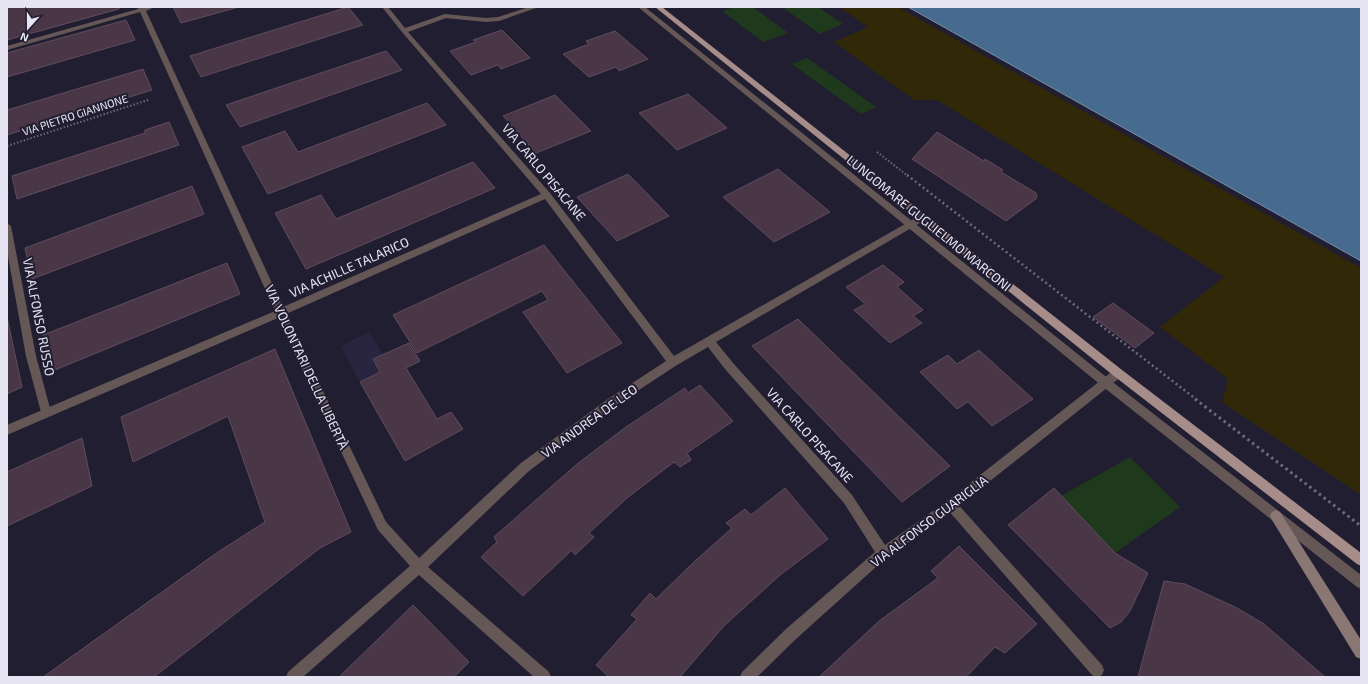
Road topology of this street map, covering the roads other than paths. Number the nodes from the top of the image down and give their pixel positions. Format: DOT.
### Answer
graph roads {
  1 [pos="152,7"];
  2 [pos="385,7"];
  3 [pos="536,7"];
  4 [pos="641,7"];
  5 [pos="658,7"];
  6 [pos="141,8"];
  7 [pos="404,31"];
  8 [pos="7,48"];
  9 [pos="547,195"];
  10 [pos="922,218"];
  11 [pos="910,225"];
  12 [pos="7,226"];
  13 [pos="281,313"];
  14 [pos="710,342"];
  15 [pos="673,362"];
  16 [pos="1118,373"];
  17 [pos="1106,383"];
  18 [pos="46,412"];
  19 [pos="7,430"];
  20 [pos="951,505"];
  21 [pos="1276,516"];
  22 [pos="883,553"];
  23 [pos="1361,560"];
  24 [pos="419,567"];
  25 [pos="1361,583"];
  26 [pos="1361,652"];
  27 [pos="1097,670"];
  28 [pos="293,677"];
  29 [pos="544,677"];
  30 [pos="747,677"];
  1 -- 6 [label="street"];
  2 -- 7 [label="street, VIA CARLO PISACANE"];
  3 -- 7 [label="street"];
  4 -- 11 [label="street, LUNGOMARE GUGLIELMO MARCONI"];
  5 -- 10 [label="main road, LUNGOMARE GUGLIELMO MARCONI"];
  6 -- 8 [label="street"];
  6 -- 13 [label="street, VIA VOLONTARI DELLA LIBERTÀ"];
  7 -- 9 [label="street, VIA CARLO PISACANE"];
  9 -- 13 [label="street, VIA ACHILLE TALARICO"];
  9 -- 15 [label="street, VIA CARLO PISACANE"];
  10 -- 11 [label="street, VIA ANDREA DE LEO"];
  10 -- 16 [label="main road, LUNGOMARE GUGLIELMO MARCONI"];
  11 -- 14 [label="street, VIA ANDREA DE LEO"];
  11 -- 17 [label="street, LUNGOMARE GUGLIELMO MARCONI"];
  12 -- 18 [label="street, VIA ALFONSO RUSSO"];
  13 -- 18 [label="street, VIA ACHILLE TALARICO"];
  13 -- 24 [label="street, VIA VOLONTARI DELLA LIBERTÀ"];
  14 -- 15 [label="street, VIA ANDREA DE LEO"];
  14 -- 22 [label="street, VIA CARLO PISACANE"];
  15 -- 24 [label="street, VIA ANDREA DE LEO"];
  16 -- 17 [label="street, VIA ALFONSO GUARIGLIA"];
  16 -- 23 [label="main road, LUNGOMARE GUGLIELMO MARCONI"];
  17 -- 20 [label="street, VIA ALFONSO GUARIGLIA"];
  17 -- 21 [label="street, LUNGOMARE GUGLIELMO MARCONI"];
  18 -- 19 [label="street, VIA ACHILLE TALARICO"];
  20 -- 22 [label="street, VIA ALFONSO GUARIGLIA"];
  20 -- 27 [label="street"];
  21 -- 25 [label="street, LUNGOMARE GUGLIELMO MARCONI"];
  21 -- 26 [label="main road"];
  22 -- 30 [label="street, VIA ALFONSO GUARIGLIA"];
  24 -- 28 [label="street, VIA ANDREA DE LEO"];
  24 -- 29 [label="street, VIA VOLONTARI DELLA LIBERTÀ"];
}
